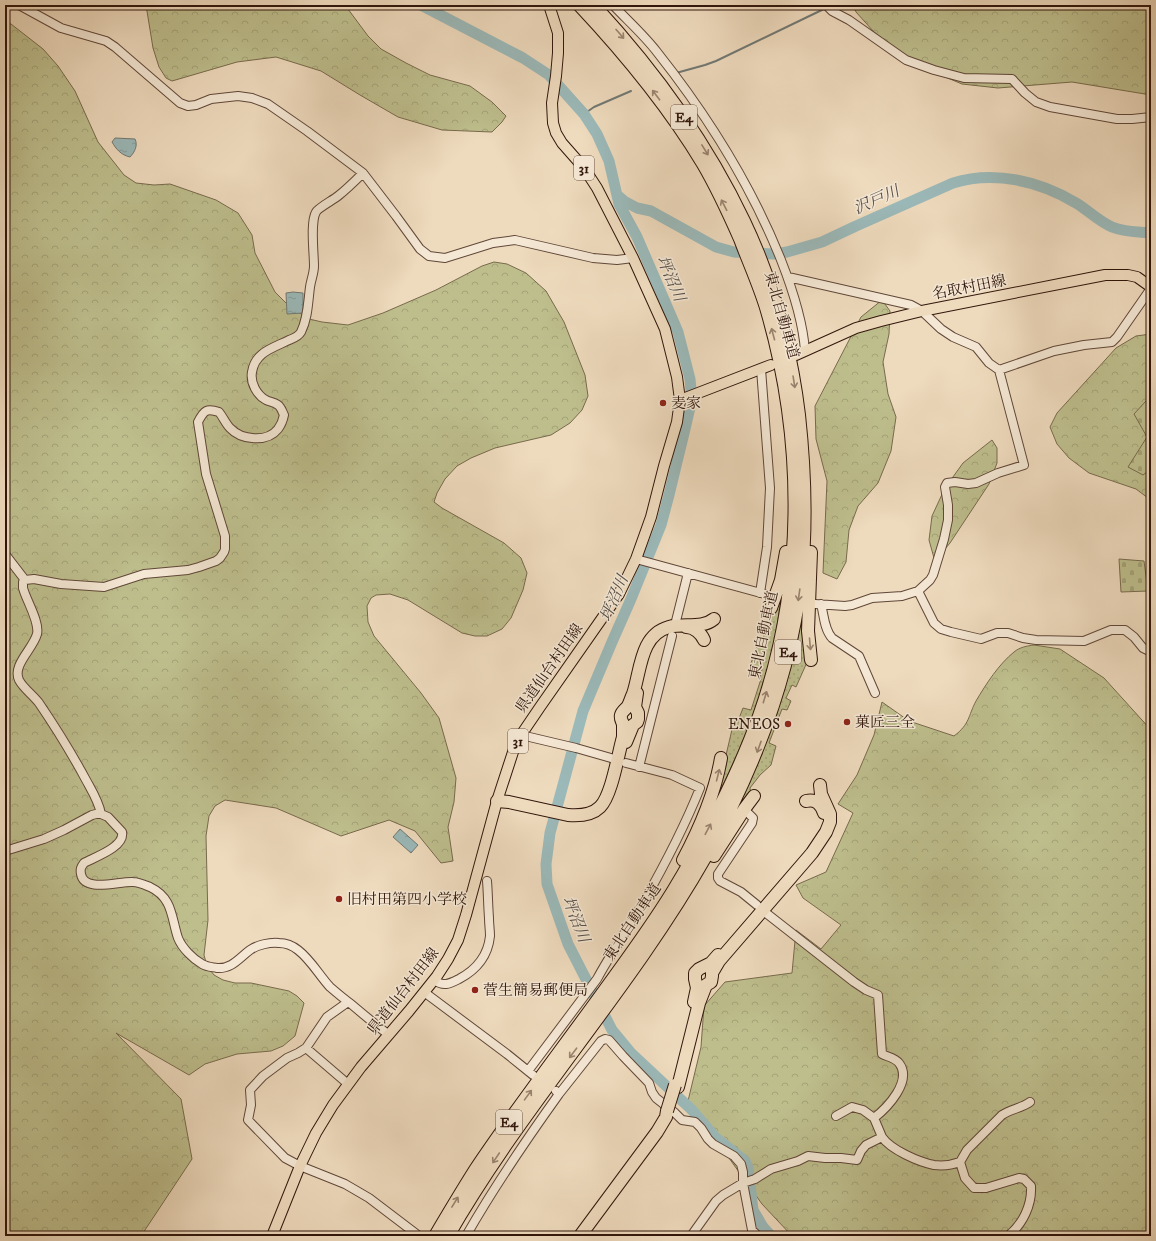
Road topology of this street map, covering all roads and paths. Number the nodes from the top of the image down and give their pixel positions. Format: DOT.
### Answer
graph roads {
  1 [pos="18,5"];
  2 [pos="549,5"];
  3 [pos="579,5"];
  4 [pos="594,5"];
  5 [pos="613,5"];
  6 [pos="828,7"];
  7 [pos="1151,117"];
  8 [pos="362,173"];
  9 [pos="633,258"];
  10 [pos="788,277"];
  11 [pos="1151,287"];
  12 [pos="922,311"];
  13 [pos="801,353"];
  14 [pos="771,365"];
  15 [pos="761,369"];
  16 [pos="999,370"];
  17 [pos="681,399"];
  18 [pos="795,425"];
  19 [pos="5,554"];
  20 [pos="639,560"];
  21 [pos="688,573"];
  22 [pos="25,580"];
  23 [pos="918,591"];
  24 [pos="771,608"];
  25 [pos="714,620"];
  26 [pos="676,621"];
  27 [pos="672,636"];
  28 [pos="704,640"];
  29 [pos="1151,652"];
  30 [pos="811,660"];
  31 [pos="875,693"];
  32 [pos="521,735"];
  33 [pos="611,758"];
  34 [pos="721,758"];
  35 [pos="626,763"];
  36 [pos="639,766"];
  37 [pos="820,785"];
  38 [pos="700,788"];
  39 [pos="708,792"];
  40 [pos="754,796"];
  41 [pos="497,801"];
  42 [pos="806,801"];
  43 [pos="748,813"];
  44 [pos="101,814"];
  45 [pos="568,818"];
  46 [pos="5,852"];
  47 [pos="488,881"];
  48 [pos="757,905"];
  49 [pos="766,913"];
  50 [pos="434,980"];
  51 [pos="610,988"];
  52 [pos="424,992"];
  53 [pos="348,1002"];
  54 [pos="592,1017"];
  55 [pos="389,1035"];
  56 [pos="306,1048"];
  57 [pos="348,1084"];
  58 [pos="676,1086"];
  59 [pos="1030,1102"];
  60 [pos="669,1112"];
  61 [pos="836,1116"];
  62 [pos="874,1118"];
  63 [pos="882,1137"];
  64 [pos="960,1162"];
  65 [pos="300,1166"];
  66 [pos="747,1182"];
  67 [pos="272,1236"];
  68 [pos="419,1236"];
  69 [pos="435,1236"];
  70 [pos="448,1236"];
  71 [pos="466,1236"];
  72 [pos="580,1236"];
  73 [pos="586,1236"];
  74 [pos="691,1236"];
  75 [pos="758,1236"];
  76 [pos="1008,1236"];
  1 -- 8 [label="street"];
  2 -- 9 [label="main road, 県道仙台村田線 / 31"];
  18 -- 3 [label="highway, 東北自動車道 / E4, one-way"];
  4 -- 18 [label="highway, 東北自動車道 / E4, one-way"];
  5 -- 10 [label="street"];
  6 -- 7 [label="street"];
  8 -- 9 [label="street"];
  8 -- 22 [label="street"];
  9 -- 17 [label="main road, 県道仙台村田線 / 31"];
  10 -- 12 [label="street"];
  10 -- 13 [label="street"];
  11 -- 12 [label="main road, 名取村田線"];
  11 -- 16 [label="street"];
  12 -- 13 [label="main road, 名取村田線"];
  12 -- 16 [label="street"];
  14 -- 15 [label="main road"];
  15 -- 17 [label="main road"];
  15 -- 21 [label="street"];
  16 -- 23 [label="street"];
  17 -- 20 [label="main road, 県道仙台村田線 / 31"];
  18 -- 24 [label="highway"];
  18 -- 30 [label="highway, one-way"];
  18 -- 51 [label="highway, 東北自動車道 / E4"];
  19 -- 22 [label="street"];
  20 -- 21 [label="street"];
  20 -- 32 [label="main road, 県道仙台村田線 / 31"];
  21 -- 26 [label="street"];
  22 -- 44 [label="street"];
  23 -- 29 [label="street"];
  23 -- 31 [label="street"];
  25 -- 45 [label="highway"];
  27 -- 36 [label="street"];
  28 -- 45 [label="highway"];
  32 -- 33 [label="street"];
  32 -- 41 [label="main road, 県道仙台村田線 / 31"];
  51 -- 34 [label="highway, one-way"];
  35 -- 36 [label="street"];
  36 -- 38 [label="street"];
  37 -- 58 [label="highway"];
  38 -- 39 [label="street"];
  38 -- 52 [label="street"];
  40 -- 51 [label="highway"];
  41 -- 45 [label="highway"];
  41 -- 50 [label="main road, 県道仙台村田線 / 31"];
  42 -- 58 [label="highway"];
  43 -- 48 [label="street"];
  44 -- 46 [label="street"];
  44 -- 53 [label="street"];
  47 -- 50 [label="street"];
  49 -- 62 [label="street"];
  50 -- 52 [label="main road, 県道仙台村田線 / 31"];
  51 -- 54 [label="highway, 東北自動車道 / E4"];
  51 -- 54 [label="highway, 東北自動車道 / E4"];
  52 -- 55 [label="main road, 県道仙台村田線 / 31"];
  53 -- 55 [label="street"];
  53 -- 56 [label="street"];
  69 -- 54 [label="highway, 東北自動車道 / E4, one-way"];
  54 -- 70 [label="highway, 東北自動車道 / E4, one-way"];
  55 -- 57 [label="main road, 県道仙台村田線 / 31"];
  56 -- 57 [label="street"];
  56 -- 65 [label="street"];
  57 -- 65 [label="main road, 県道仙台村田線 / 31"];
  58 -- 60 [label="highway, bridge"];
  59 -- 64 [label="street"];
  60 -- 72 [label="highway"];
  60 -- 73 [label="highway"];
  61 -- 62 [label="street"];
  62 -- 63 [label="street"];
  63 -- 64 [label="street"];
  63 -- 66 [label="street"];
  64 -- 76 [label="street"];
  65 -- 67 [label="main road, 県道仙台村田線 / 31"];
  65 -- 68 [label="street"];
  66 -- 71 [label="street"];
  66 -- 74 [label="street"];
  66 -- 75 [label="street"];
}
